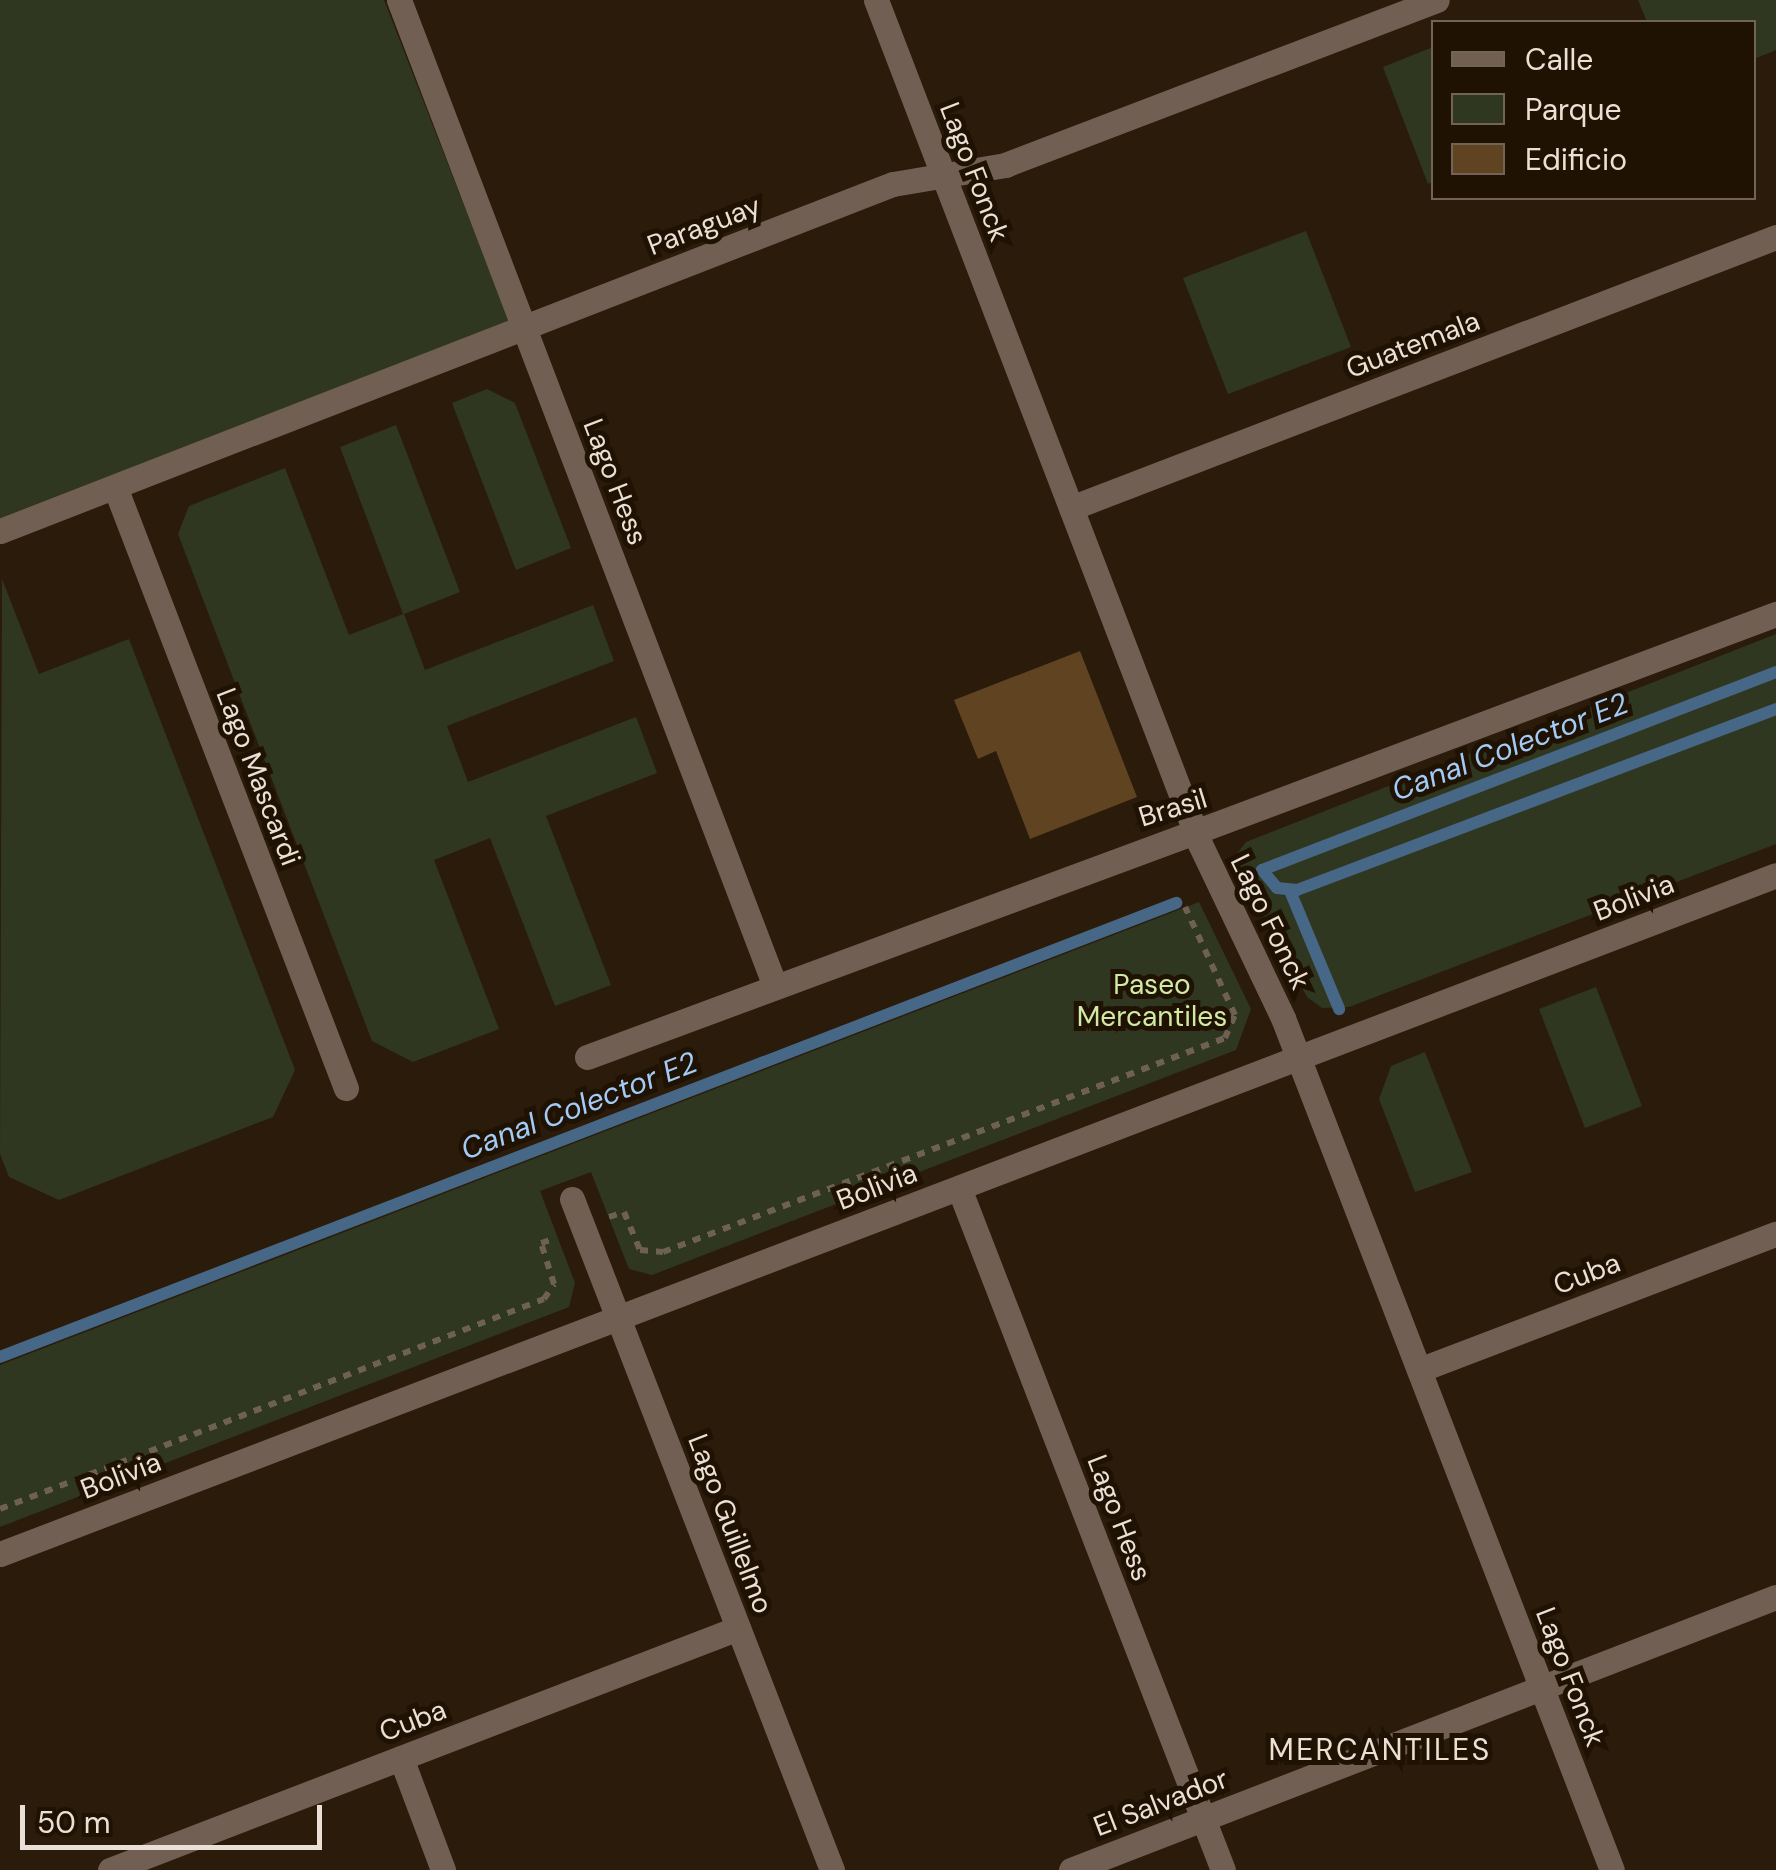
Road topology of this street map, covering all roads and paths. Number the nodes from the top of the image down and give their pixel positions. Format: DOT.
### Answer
graph roads {
  1 [pos="400,0"];
  2 [pos="876,0"];
  3 [pos="1436,0"];
  4 [pos="944,176"];
  5 [pos="1776,237"];
  6 [pos="524,328"];
  7 [pos="115,487"];
  8 [pos="1071,508"];
  9 [pos="0,532"];
  10 [pos="1776,614"];
  11 [pos="1195,832"];
  12 [pos="1776,875"];
  13 [pos="1185,907"];
  14 [pos="775,986"];
  15 [pos="586,1057"];
  16 [pos="1298,1058"];
  17 [pos="346,1088"];
  18 [pos="959,1188"];
  19 [pos="572,1199"];
  20 [pos="608,1218"];
  21 [pos="1776,1234"];
  22 [pos="557,1237"];
  23 [pos="618,1318"];
  24 [pos="1419,1370"];
  25 [pos="0,1510"];
  26 [pos="0,1554"];
  27 [pos="1776,1597"];
  28 [pos="738,1628"];
  29 [pos="1542,1688"];
  30 [pos="400,1758"];
  31 [pos="1203,1819"];
  32 [pos="110,1870"];
  33 [pos="444,1870"];
  34 [pos="832,1870"];
  35 [pos="1071,1870"];
  36 [pos="1223,1870"];
  37 [pos="1612,1870"];
  1 -- 6 [label="street, Lago Hess"];
  2 -- 4 [label="street, Lago Fonck"];
  3 -- 4 [label="street, Paraguay"];
  4 -- 6 [label="street, Paraguay"];
  4 -- 8 [label="street, Lago Fonck"];
  5 -- 8 [label="street, Guatemala"];
  6 -- 7 [label="street, Paraguay"];
  6 -- 14 [label="street, Lago Hess"];
  7 -- 9 [label="street, Paraguay"];
  7 -- 17 [label="street, Lago Mascardi"];
  8 -- 11 [label="street, Lago Fonck"];
  10 -- 11 [label="street, Brasil"];
  11 -- 14 [label="street, Brasil"];
  11 -- 16 [label="street, Lago Fonck"];
  12 -- 16 [label="street, Bolivia"];
  13 -- 20 [label="path"];
  14 -- 15 [label="street, Brasil"];
  16 -- 18 [label="street, Bolivia"];
  16 -- 24 [label="street, Lago Fonck"];
  18 -- 23 [label="street, Bolivia"];
  18 -- 31 [label="street, Lago Hess"];
  19 -- 23 [label="street, Lago Guillelmo"];
  21 -- 24 [label="street, Cuba"];
  22 -- 25 [label="path"];
  23 -- 26 [label="street, Bolivia"];
  23 -- 28 [label="street, Lago Guillelmo"];
  24 -- 29 [label="street, Lago Fonck"];
  27 -- 29 [label="street, El Salvador"];
  28 -- 30 [label="street, Cuba"];
  28 -- 34 [label="street, Lago Guillelmo"];
  29 -- 31 [label="street, El Salvador"];
  29 -- 37 [label="street, Lago Fonck"];
  30 -- 32 [label="street, Cuba"];
  30 -- 33 [label="street"];
  31 -- 35 [label="street, El Salvador"];
  31 -- 36 [label="street, Lago Hess"];
}
